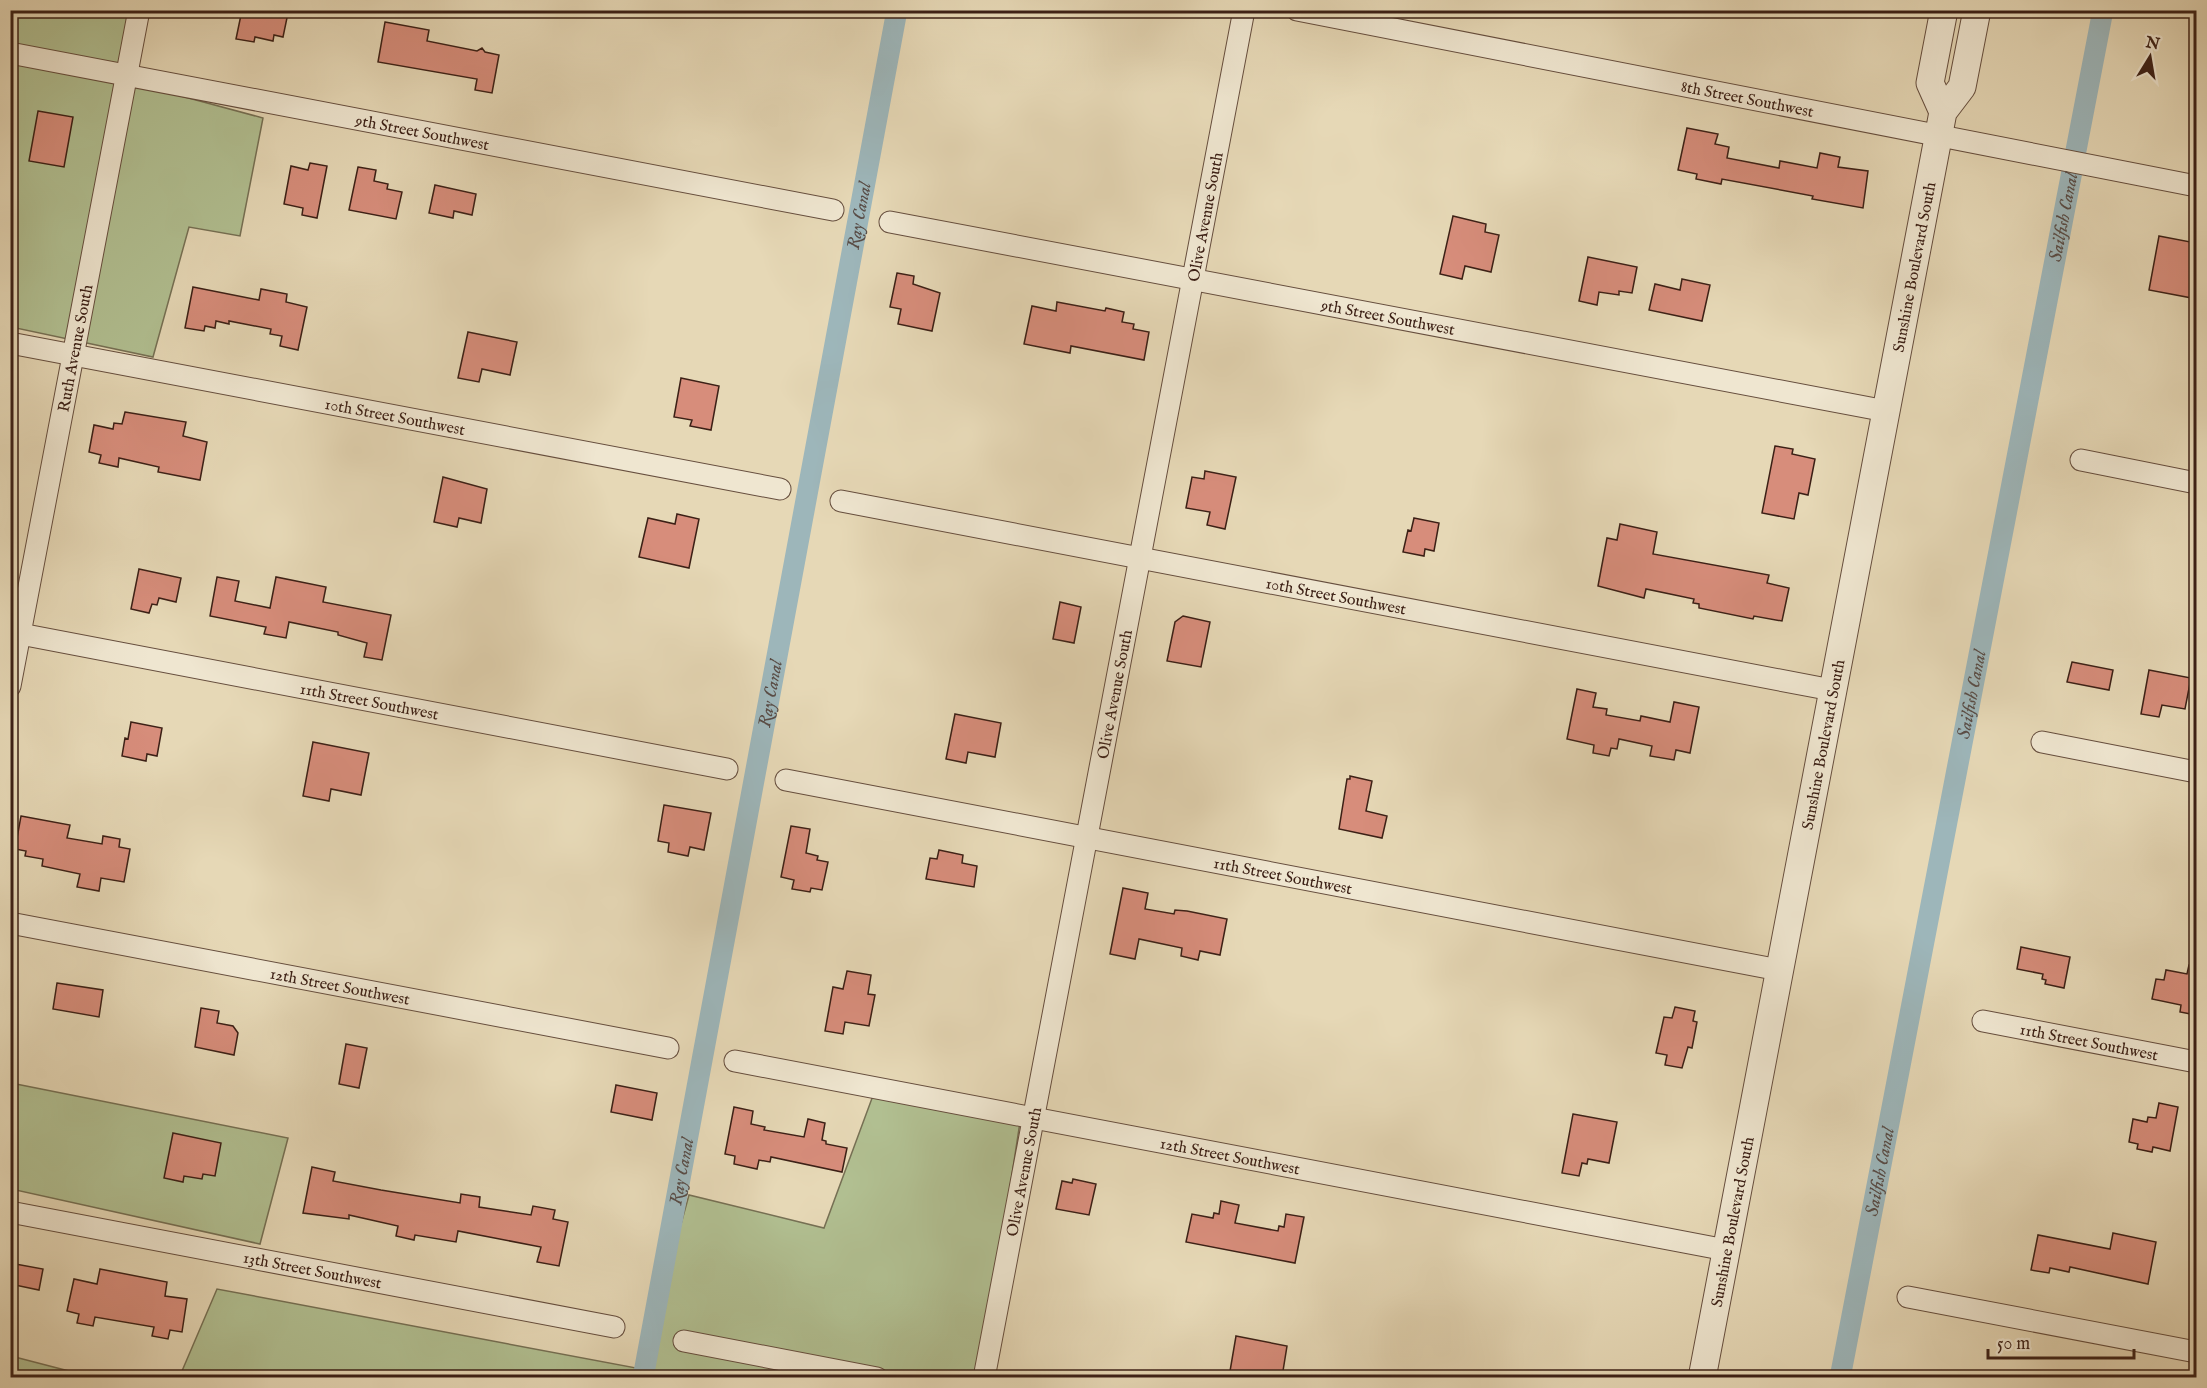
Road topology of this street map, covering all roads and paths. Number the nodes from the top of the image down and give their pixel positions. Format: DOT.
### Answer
graph roads {
  1 [pos="139,10"];
  2 [pos="1244,10"];
  3 [pos="1944,10"];
  4 [pos="1977,10"];
  5 [pos="1310,12"];
  6 [pos="10,53"];
  7 [pos="127,75"];
  8 [pos="1941,123"];
  9 [pos="2196,186"];
  10 [pos="833,210"];
  11 [pos="890,222"];
  12 [pos="1194,279"];
  13 [pos="10,343"];
  14 [pos="74,356"];
  15 [pos="1886,411"];
  16 [pos="2082,460"];
  17 [pos="2196,483"];
  18 [pos="780,489"];
  19 [pos="841,501"];
  20 [pos="1141,559"];
  21 [pos="15,633"];
  22 [pos="10,686"];
  23 [pos="1832,690"];
  24 [pos="2042,742"];
  25 [pos="728,769"];
  26 [pos="2196,772"];
  27 [pos="786,780"];
  28 [pos="1087,837"];
  29 [pos="10,923"];
  30 [pos="1779,970"];
  31 [pos="1983,1021"];
  32 [pos="668,1048"];
  33 [pos="735,1061"];
  34 [pos="2196,1062"];
  35 [pos="1034,1118"];
  36 [pos="10,1212"];
  37 [pos="1726,1250"];
  38 [pos="1908,1297"];
  39 [pos="614,1327"];
  40 [pos="684,1341"];
  41 [pos="2196,1352"];
  42 [pos="877,1377"];
  43 [pos="984,1377"];
  44 [pos="1702,1377"];
  1 -- 7 [label="street, Ruth Avenue South"];
  2 -- 12 [label="street, Olive Avenue South"];
  3 -- 8 [label="street"];
  4 -- 8 [label="street, Sunshine Boulevard South"];
  5 -- 8 [label="street, 8th Street Southwest"];
  6 -- 7 [label="street, 9th Street Southwest"];
  7 -- 10 [label="street, 9th Street Southwest"];
  7 -- 14 [label="street, Ruth Avenue South"];
  8 -- 9 [label="street, 8th Street Southwest"];
  8 -- 15 [label="street, Sunshine Boulevard South"];
  11 -- 12 [label="street, 9th Street Southwest"];
  12 -- 15 [label="street, 9th Street Southwest"];
  12 -- 20 [label="street, Olive Avenue South"];
  13 -- 14 [label="street, 10th Street Southwest"];
  14 -- 18 [label="street, 10th Street Southwest"];
  14 -- 21 [label="street, Ruth Avenue South"];
  15 -- 23 [label="street, Sunshine Boulevard South"];
  16 -- 17 [label="street"];
  19 -- 20 [label="street, 10th Street Southwest"];
  20 -- 23 [label="street, 10th Street Southwest"];
  20 -- 28 [label="street, Olive Avenue South"];
  21 -- 22 [label="street, Ruth Avenue South"];
  21 -- 25 [label="street, 11th Street Southwest"];
  23 -- 30 [label="street, Sunshine Boulevard South"];
  24 -- 26 [label="street"];
  27 -- 28 [label="street, 11th Street Southwest"];
  28 -- 30 [label="street, 11th Street Southwest"];
  28 -- 35 [label="street, Olive Avenue South"];
  29 -- 32 [label="street, 12th Street Southwest"];
  30 -- 37 [label="street, Sunshine Boulevard South"];
  31 -- 34 [label="street, 11th Street Southwest"];
  33 -- 35 [label="street, 12th Street Southwest"];
  35 -- 37 [label="street, 12th Street Southwest"];
  35 -- 43 [label="street, Olive Avenue South"];
  36 -- 39 [label="street, 13th Street Southwest"];
  37 -- 44 [label="street, Sunshine Boulevard South"];
  38 -- 41 [label="street"];
  40 -- 42 [label="street"];
}
